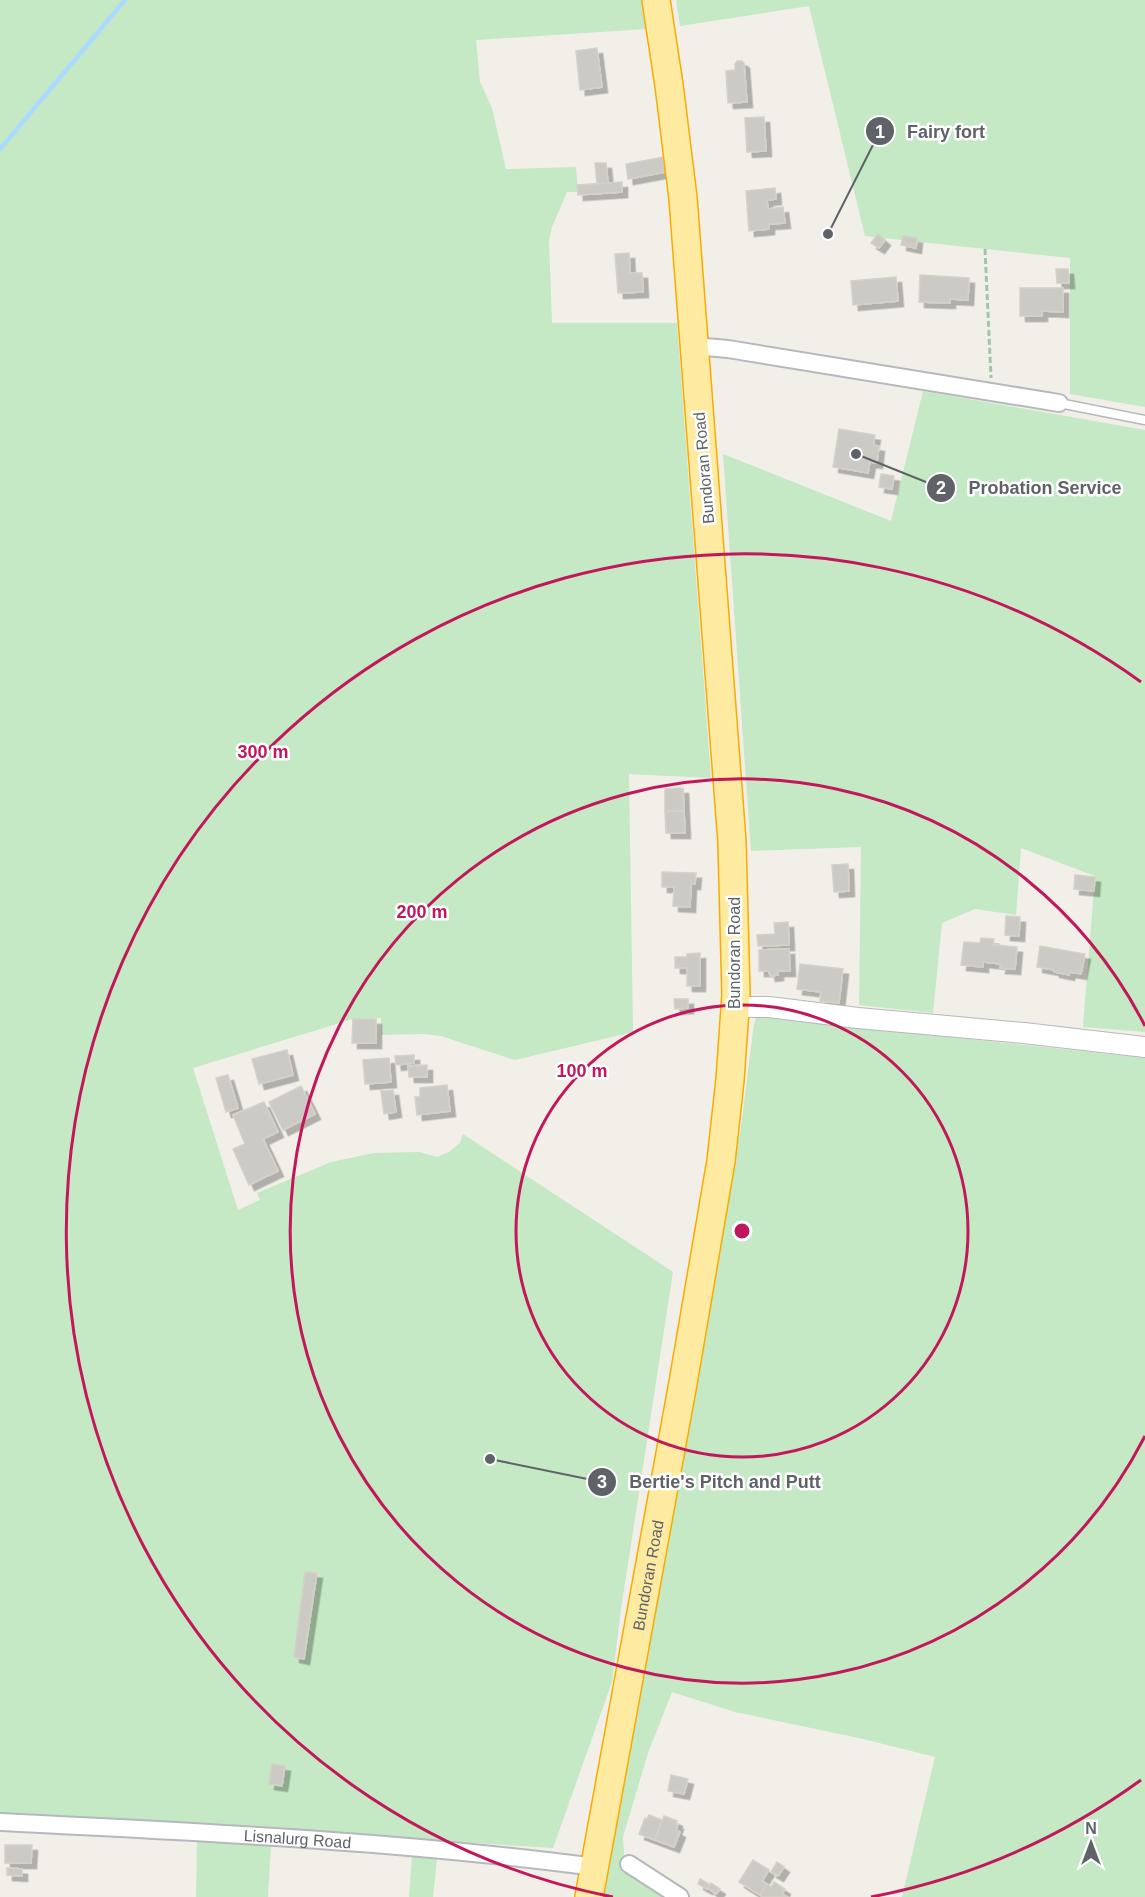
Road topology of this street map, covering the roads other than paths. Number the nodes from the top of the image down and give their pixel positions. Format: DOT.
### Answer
graph roads {
  1 [pos="656,0"];
  2 [pos="694,346"];
  3 [pos="1059,403"];
  4 [pos="1145,420"];
  5 [pos="735,1007"];
  6 [pos="1145,1047"];
  7 [pos="0,1822"];
  8 [pos="629,1864"];
  9 [pos="595,1867"];
  10 [pos="590,1897"];
  11 [pos="680,1897"];
  1 -- 2 [label="highway, Bundoran Road"];
  2 -- 3 [label="street"];
  2 -- 5 [label="highway, Bundoran Road"];
  3 -- 4 [label="lane"];
  5 -- 6 [label="street"];
  5 -- 9 [label="highway, Bundoran Road"];
  7 -- 9 [label="street, Lisnalurg Road"];
  8 -- 11 [label="street"];
  9 -- 10 [label="highway, Bundoran Road"];
}
